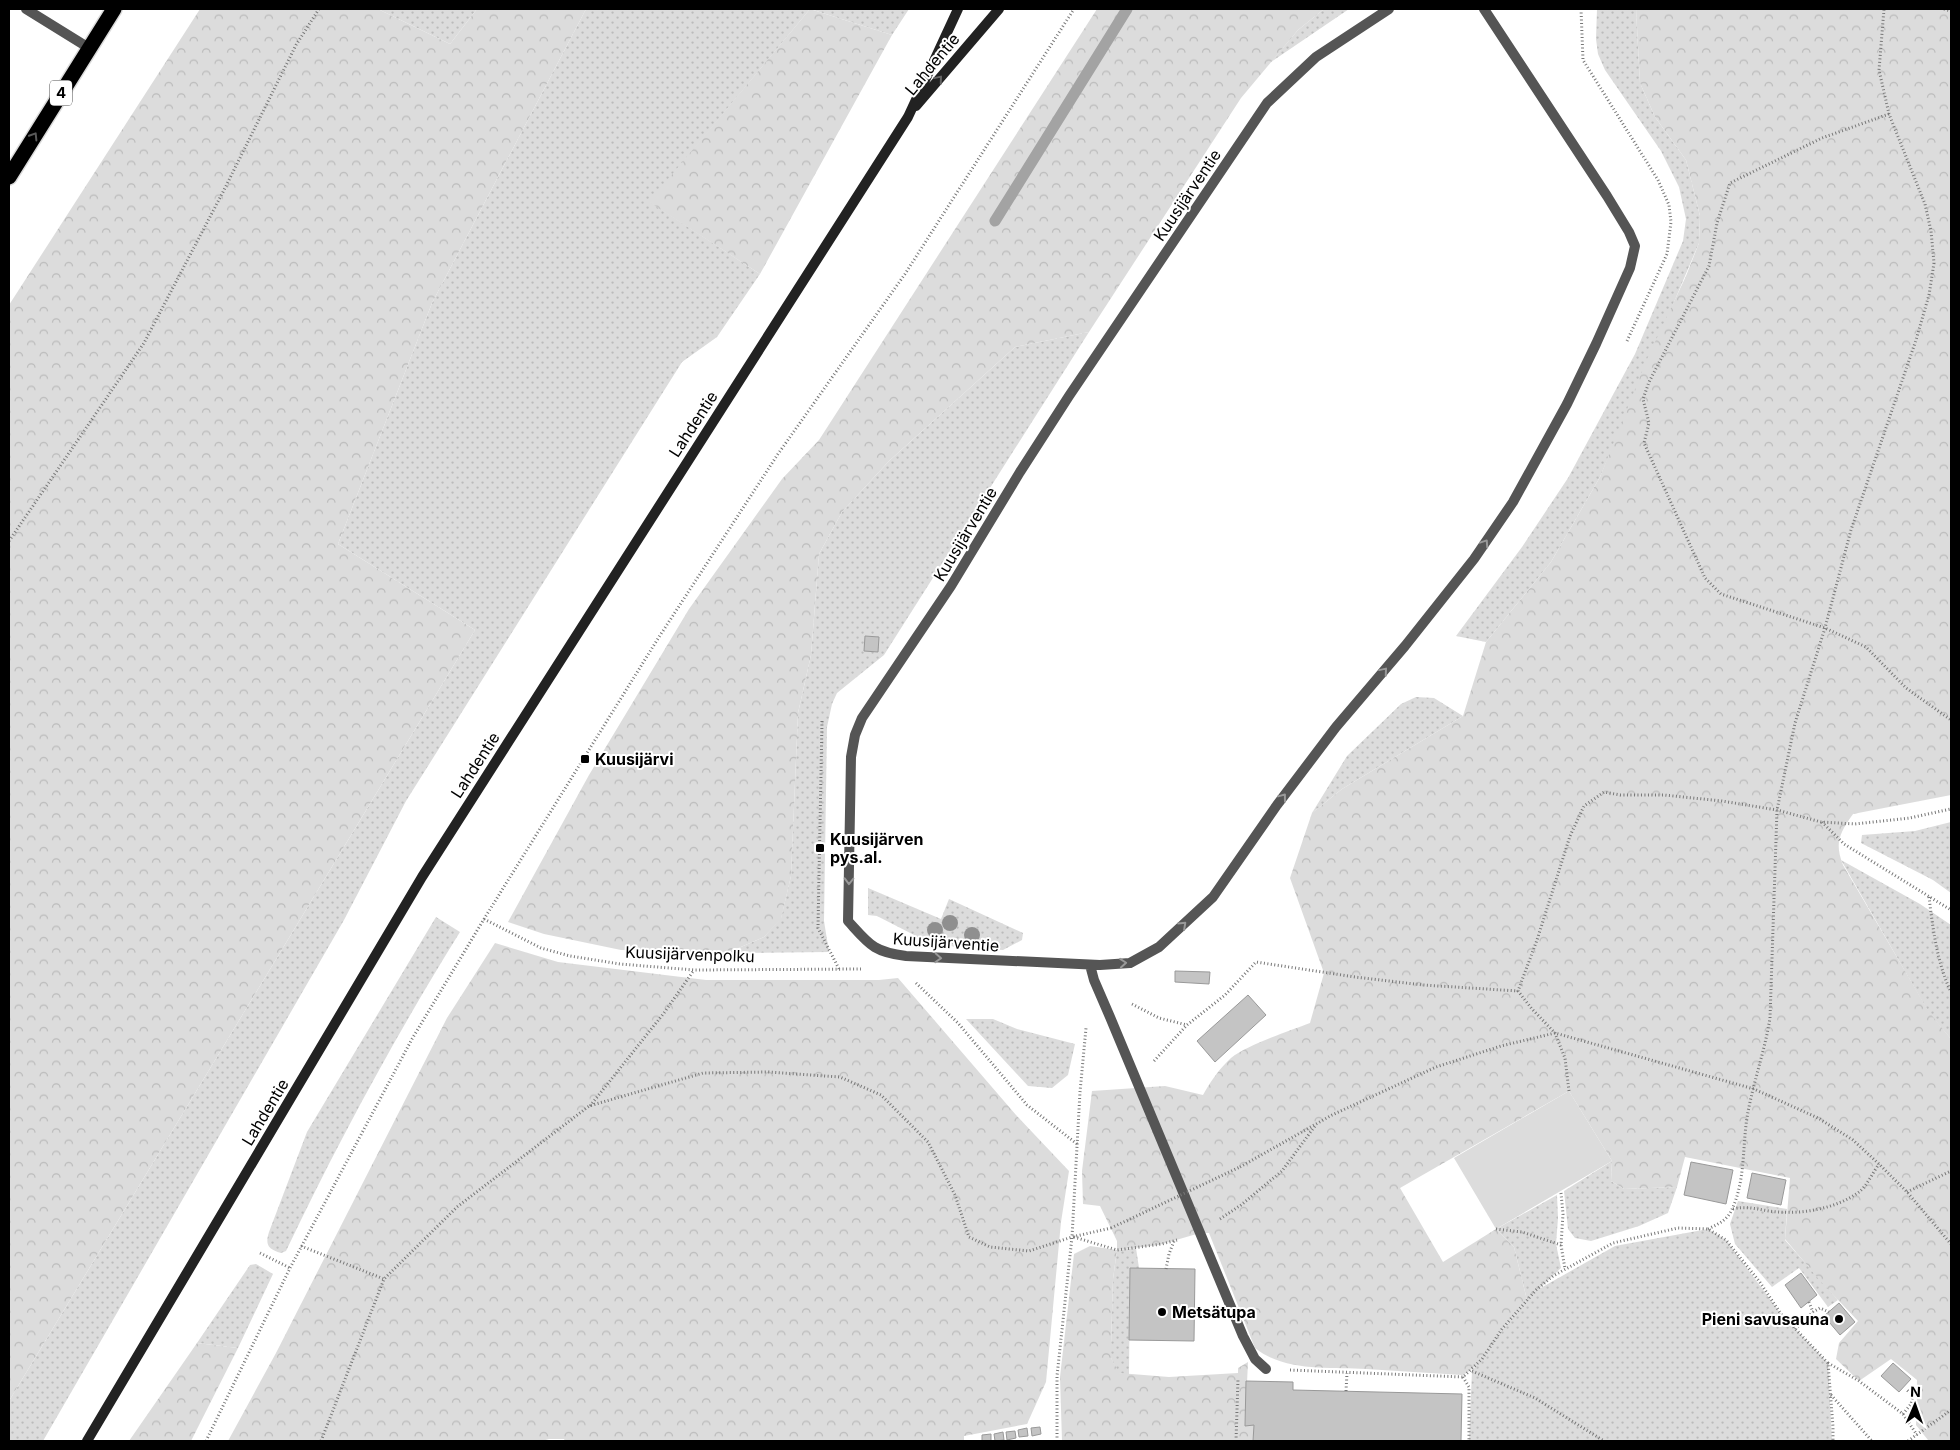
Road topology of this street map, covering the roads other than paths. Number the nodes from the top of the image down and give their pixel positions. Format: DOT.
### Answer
graph roads {
  1 [pos="26,9"];
  2 [pos="114,9"];
  3 [pos="958,9"];
  4 [pos="999,9"];
  5 [pos="1389,9"];
  6 [pos="1484,9"];
  7 [pos="89,48"];
  8 [pos="908,117"];
  9 [pos="9,177"];
  10 [pos="1095,965"];
  11 [pos="1266,1369"];
  12 [pos="87,1441"];
  1 -- 7 [label="lane"];
  2 -- 7 [label="highway, 4"];
  3 -- 8 [label="main road, Lahdentie"];
  8 -- 4 [label="main road, Lahdentie, one-way"];
  5 -- 10 [label="lane, Kuusijärventie, one-way"];
  10 -- 6 [label="lane, Kuusijärventie, one-way"];
  9 -- 7 [label="highway, 4, one-way"];
  8 -- 12 [label="main road, Lahdentie"];
  10 -- 11 [label="lane"];
}
